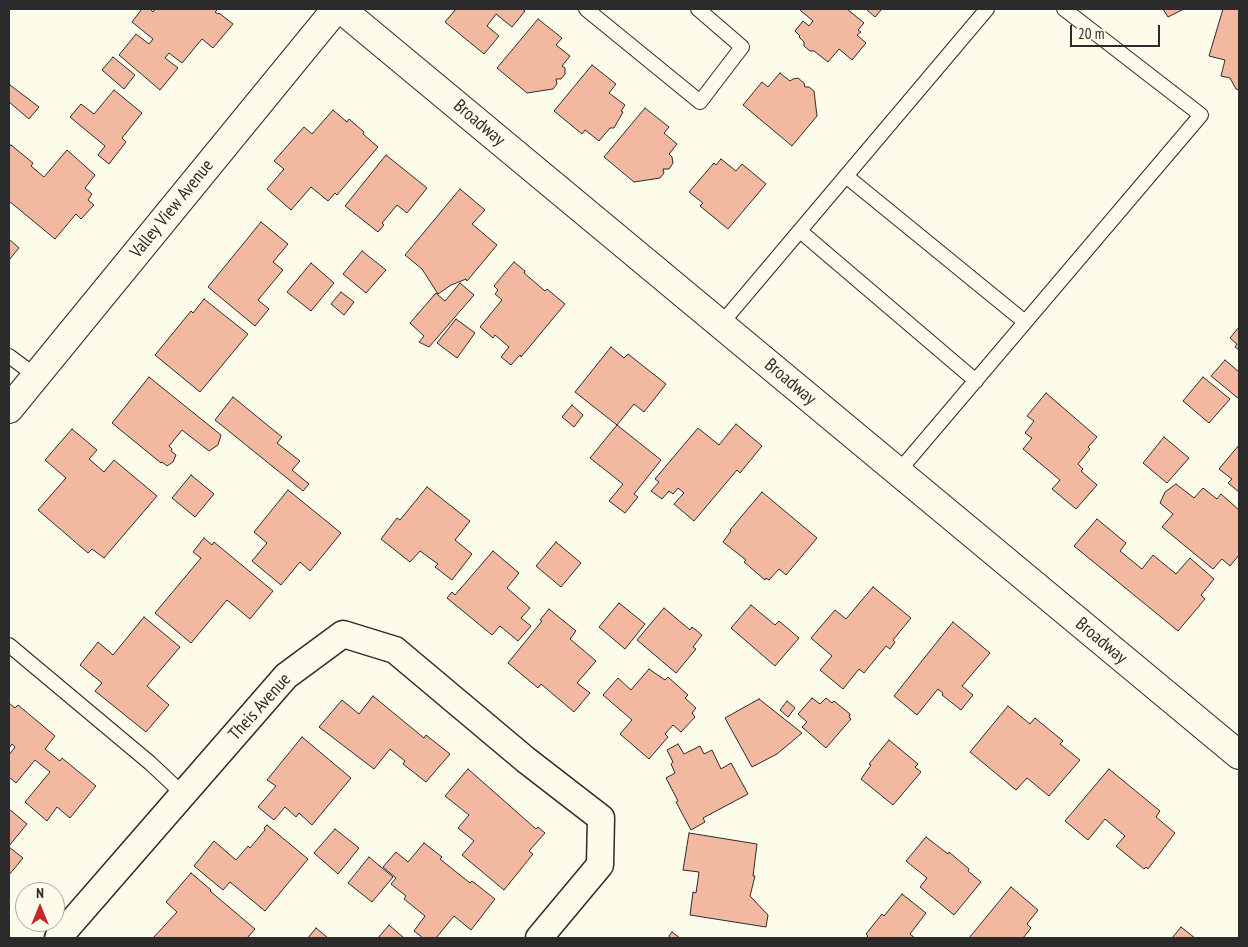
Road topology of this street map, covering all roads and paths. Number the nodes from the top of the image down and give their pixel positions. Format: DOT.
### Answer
graph roads {
  1 [pos="336,9"];
  2 [pos="341,9"];
  3 [pos="586,9"];
  4 [pos="698,9"];
  5 [pos="987,9"];
  6 [pos="1064,9"];
  7 [pos="846,176"];
  8 [pos="800,231"];
  9 [pos="1025,322"];
  10 [pos="721,324"];
  11 [pos="9,356"];
  12 [pos="36,376"];
  13 [pos="976,381"];
  14 [pos="9,409"];
  15 [pos="898,472"];
  16 [pos="9,645"];
  17 [pos="1239,755"];
  18 [pos="183,794"];
  19 [pos="58,938"];
  20 [pos="539,938"];
  1 -- 12 [label="street, Valley View Avenue"];
  2 -- 10 [label="street, Broadway"];
  3 -- 4 [label="lane"];
  5 -- 7 [label="lane"];
  6 -- 9 [label="lane"];
  7 -- 8 [label="lane"];
  7 -- 9 [label="lane"];
  8 -- 10 [label="lane"];
  8 -- 13 [label="lane"];
  9 -- 13 [label="lane"];
  10 -- 15 [label="street, Broadway"];
  11 -- 12 [label="lane"];
  12 -- 14 [label="street, Valley View Avenue"];
  13 -- 15 [label="lane"];
  15 -- 17 [label="street, Broadway"];
  16 -- 18 [label="lane"];
  18 -- 19 [label="street, Theis Avenue"];
  18 -- 20 [label="street, Theis Avenue"];
}
